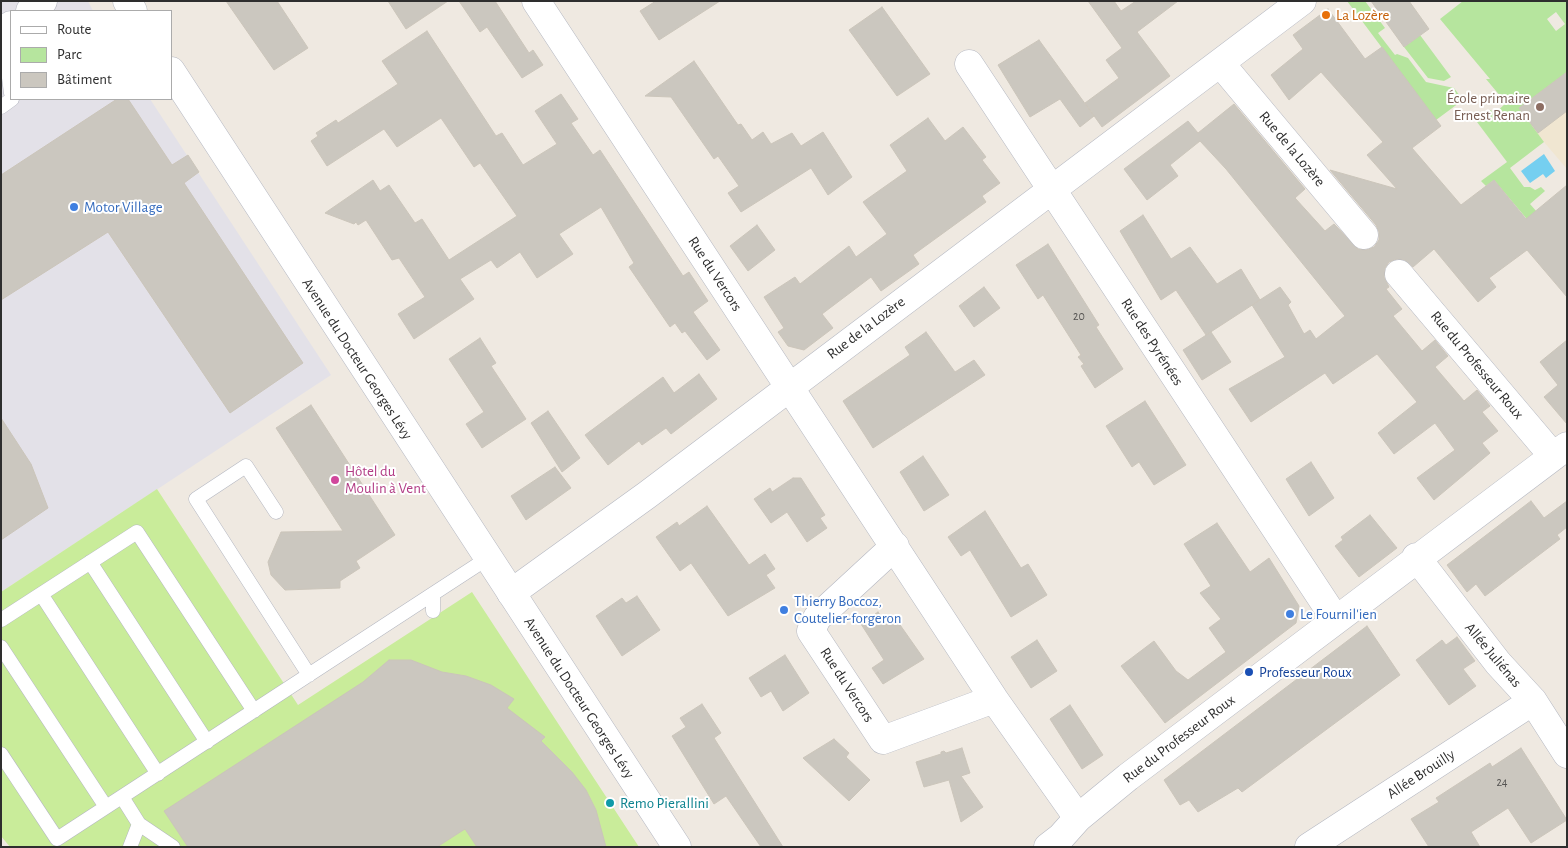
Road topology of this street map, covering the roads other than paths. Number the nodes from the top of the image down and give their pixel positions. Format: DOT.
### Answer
graph roads {
  1 [pos="43,1"];
  2 [pos="536,1"];
  3 [pos="1298,3"];
  4 [pos="31,10"];
  5 [pos="5,30"];
  6 [pos="969,64"];
  7 [pos="1221,64"];
  8 [pos="172,73"];
  9 [pos="10,82"];
  10 [pos="1053,189"];
  11 [pos="1364,235"];
  12 [pos="1400,274"];
  13 [pos="789,386"];
  14 [pos="1560,451"];
  15 [pos="276,512"];
  16 [pos="895,546"];
  17 [pos="1416,557"];
  18 [pos="488,558"];
  19 [pos="90,562"];
  20 [pos="41,594"];
  21 [pos="432,594"];
  22 [pos="511,594"];
  23 [pos="433,611"];
  24 [pos="1,620"];
  25 [pos="1336,620"];
  26 [pos="1,647"];
  27 [pos="309,675"];
  28 [pos="994,699"];
  29 [pos="1533,701"];
  30 [pos="254,711"];
  31 [pos="206,742"];
  32 [pos="1,754"];
  33 [pos="1567,754"];
  34 [pos="158,774"];
  35 [pos="122,797"];
  36 [pos="106,807"];
  37 [pos="1078,818"];
  38 [pos="139,824"];
  39 [pos="58,843"];
  40 [pos="130,847"];
  41 [pos="173,847"];
  42 [pos="676,847"];
  43 [pos="1048,847"];
  44 [pos="1309,847"];
  1 -- 4 [label="street"];
  2 -- 13 [label="street, Rue du Vercors"];
  3 -- 7 [label="street, Rue de la Lozère"];
  5 -- 9 [label="lane"];
  6 -- 10 [label="street, Rue des Pyrénées"];
  7 -- 10 [label="street, Rue de la Lozère"];
  7 -- 11 [label="street, Rue de la Lozère"];
  8 -- 18 [label="street, Avenue du Docteur Georges Lévy"];
  10 -- 13 [label="street, Rue de la Lozère"];
  10 -- 25 [label="street, Rue des Pyrénées"];
  12 -- 14 [label="street, Rue du Professeur Roux"];
  13 -- 16 [label="street, Rue du Vercors"];
  13 -- 22 [label="street, Rue de la Lozère"];
  14 -- 17 [label="street, Rue du Professeur Roux"];
  15 -- 27 [label="lane"];
  16 -- 28 [label="street, Rue du Vercors"];
  16 -- 28 [label="street, Rue du Vercors"];
  17 -- 25 [label="street, Rue du Professeur Roux"];
  17 -- 29 [label="street, Allée Juliénas"];
  18 -- 21 [label="lane"];
  18 -- 22 [label="street, Avenue du Docteur Georges Lévy"];
  19 -- 20 [label="lane"];
  19 -- 30 [label="lane"];
  19 -- 31 [label="lane"];
  20 -- 24 [label="lane"];
  20 -- 34 [label="lane"];
  21 -- 23 [label="lane"];
  21 -- 27 [label="lane"];
  22 -- 42 [label="street, Avenue du Docteur Georges Lévy"];
  25 -- 37 [label="street, Rue du Professeur Roux"];
  26 -- 36 [label="lane"];
  27 -- 30 [label="lane"];
  28 -- 37 [label="street, Rue du Vercors"];
  29 -- 33 [label="street, Allée Juliénas"];
  29 -- 44 [label="street, Allée Brouilly"];
  30 -- 31 [label="lane"];
  31 -- 34 [label="lane"];
  32 -- 39 [label="lane"];
  34 -- 35 [label="lane"];
  35 -- 36 [label="lane"];
  35 -- 38 [label="lane"];
  36 -- 39 [label="lane"];
  37 -- 43 [label="street, Rue du Professeur Roux"];
  38 -- 40 [label="lane"];
  38 -- 41 [label="lane"];
}
